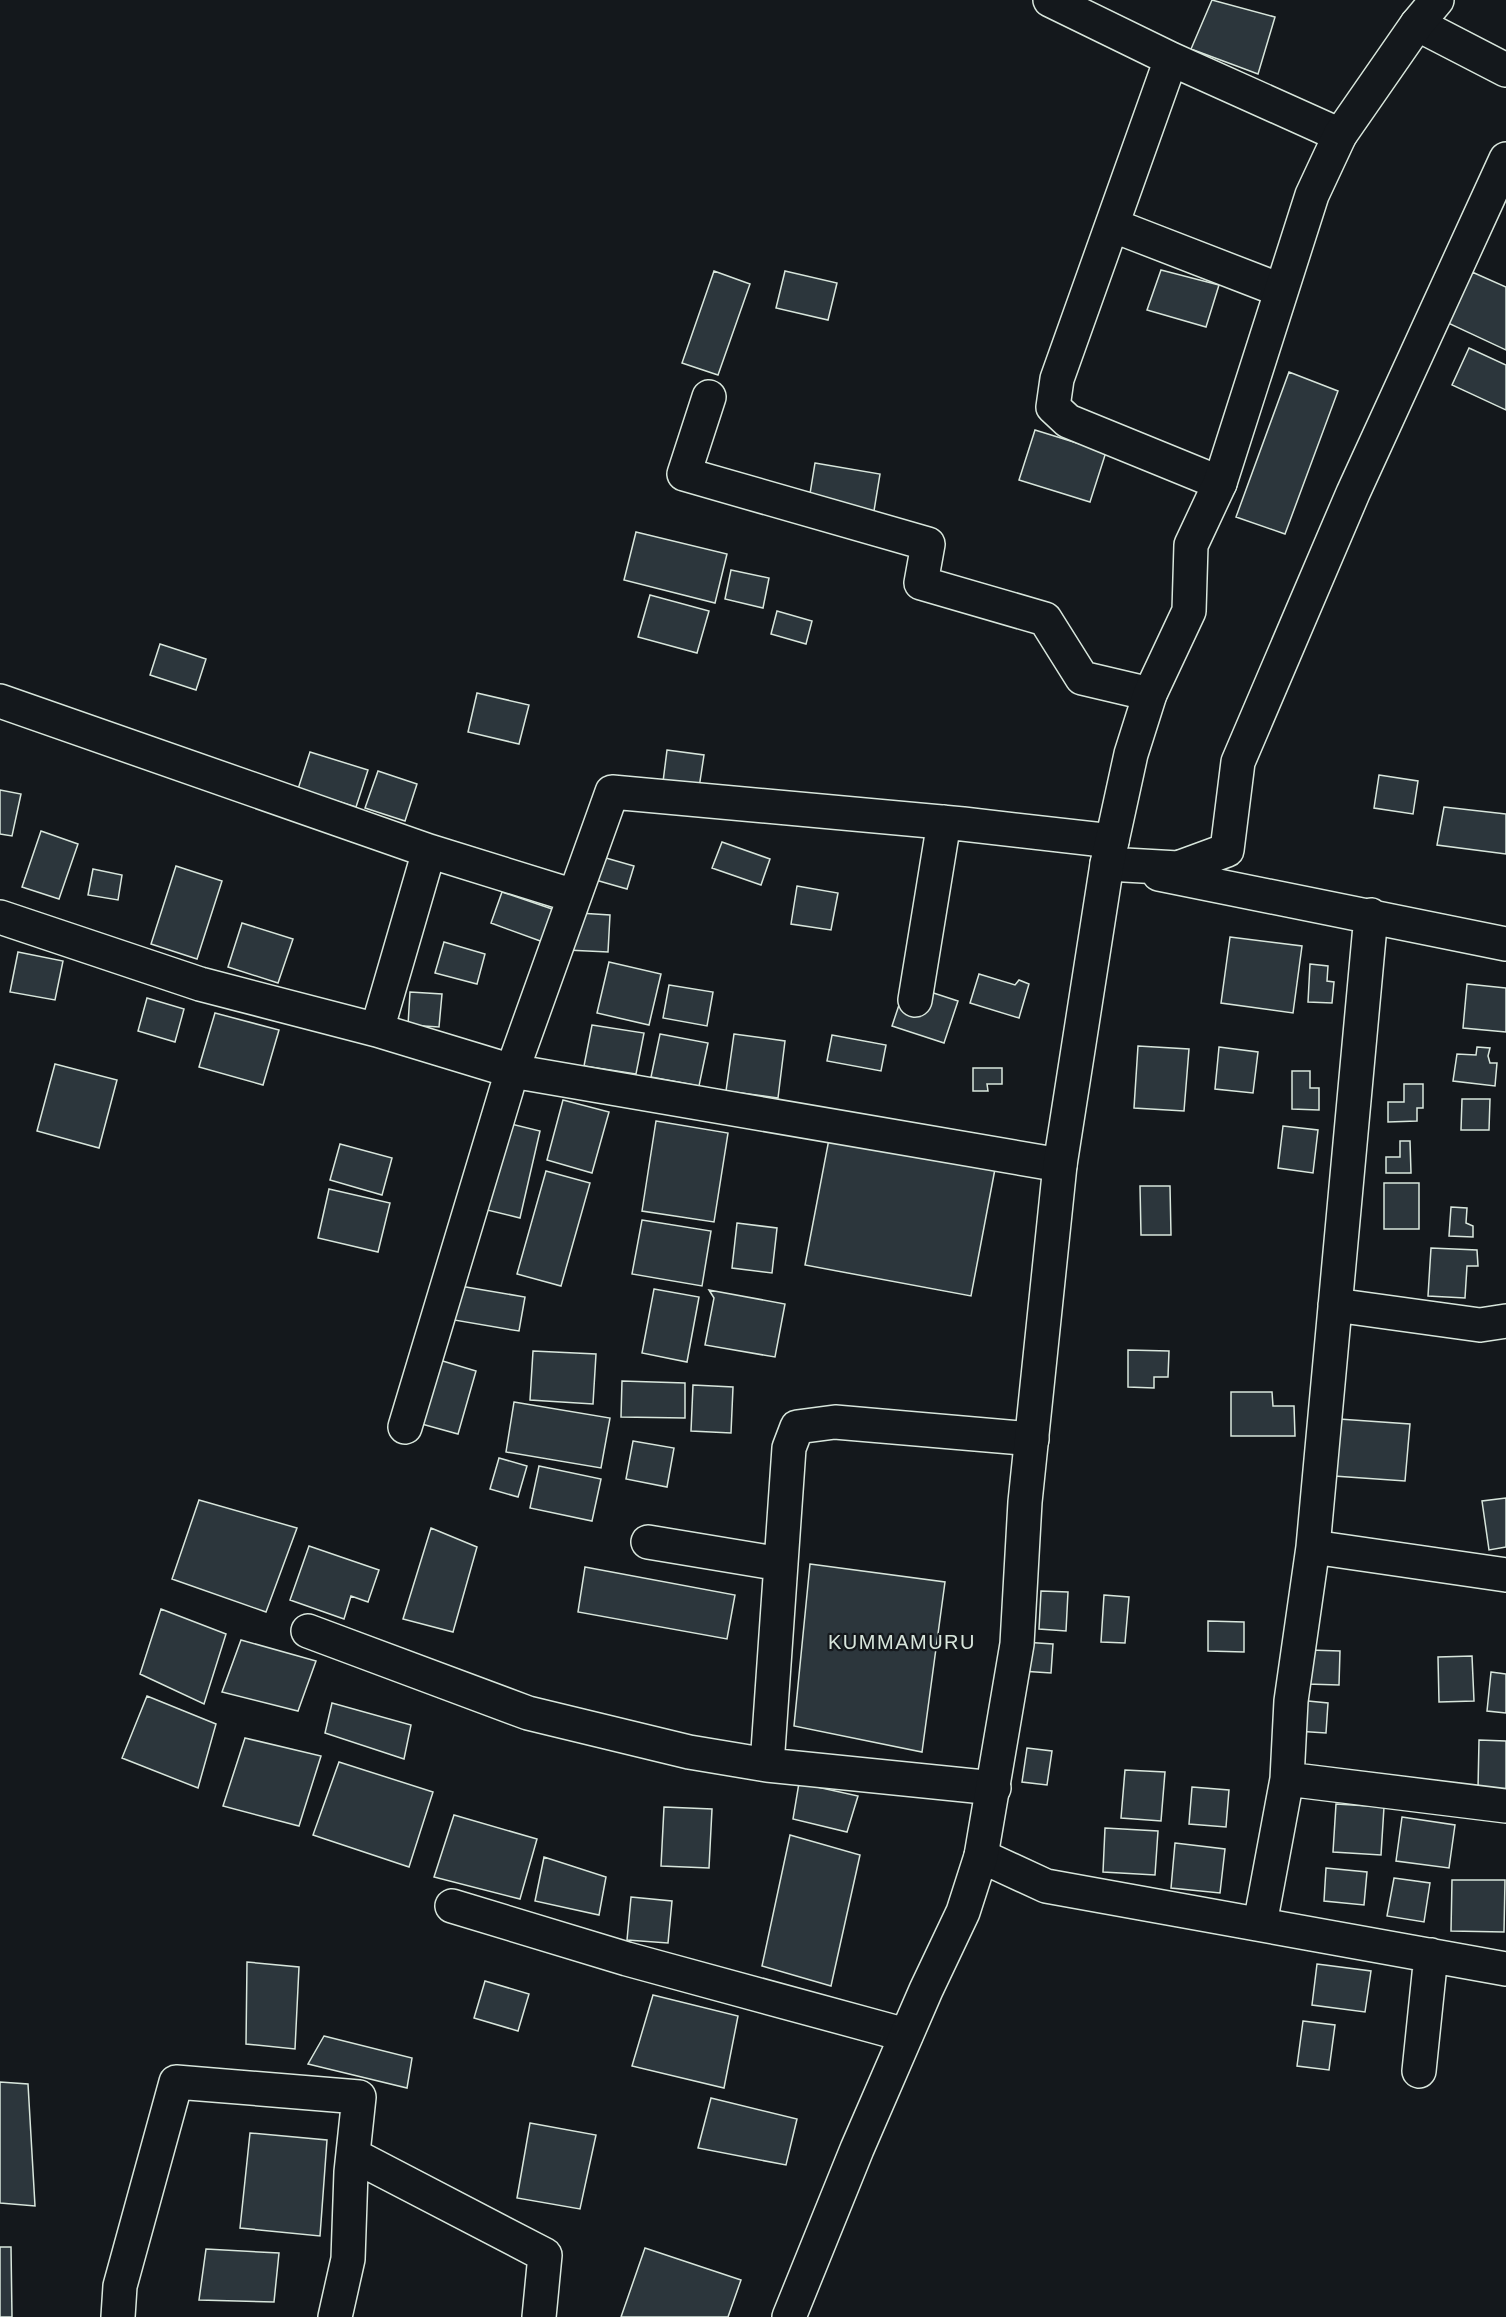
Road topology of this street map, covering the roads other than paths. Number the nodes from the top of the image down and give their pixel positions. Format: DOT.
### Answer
graph roads {
  1 [pos="1050,0"];
  2 [pos="1427,12"];
  3 [pos="1171,59"];
  4 [pos="1506,70"];
  5 [pos="1340,135"];
  6 [pos="1506,159"];
  7 [pos="1112,225"];
  8 [pos="1280,290"];
  9 [pos="709,397"];
  10 [pos="1220,483"];
  11 [pos="1150,694"];
  12 [pos="0,701"];
  13 [pos="944,822"];
  14 [pos="429,850"];
  15 [pos="1110,853"];
  16 [pos="574,896"];
  17 [pos="1371,915"];
  18 [pos="0,917"];
  19 [pos="1506,944"];
  20 [pos="915,1000"];
  21 [pos="376,1030"];
  22 [pos="512,1071"];
  23 [pos="1060,1165"];
  24 [pos="1335,1305"];
  25 [pos="1506,1321"];
  26 [pos="405,1426"];
  27 [pos="1032,1440"];
  28 [pos="648,1542"];
  29 [pos="1313,1547"];
  30 [pos="781,1564"];
  31 [pos="1506,1575"];
  32 [pos="308,1631"];
  33 [pos="767,1765"];
  34 [pos="1287,1779"];
  35 [pos="994,1788"];
  36 [pos="1506,1806"];
  37 [pos="981,1856"];
  38 [pos="452,1906"];
  39 [pos="1260,1924"];
  40 [pos="1431,1955"];
  41 [pos="1506,1969"];
  42 [pos="906,2035"];
  43 [pos="1419,2071"];
  44 [pos="353,2155"];
  45 [pos="118,2317"];
  46 [pos="335,2317"];
  47 [pos="539,2317"];
  48 [pos="789,2317"];
  1 -- 3 [label="street"];
  2 -- 4 [label="street"];
  2 -- 5 [label="street"];
  3 -- 5 [label="street"];
  3 -- 7 [label="street"];
  5 -- 8 [label="street"];
  6 -- 15 [label="street"];
  7 -- 8 [label="street"];
  7 -- 10 [label="street"];
  8 -- 10 [label="street"];
  9 -- 11 [label="street"];
  10 -- 11 [label="street"];
  11 -- 15 [label="street"];
  12 -- 14 [label="street"];
  13 -- 15 [label="street"];
  13 -- 16 [label="street"];
  13 -- 20 [label="street"];
  14 -- 16 [label="street"];
  14 -- 21 [label="street"];
  15 -- 17 [label="street"];
  15 -- 23 [label="street"];
  16 -- 22 [label="street"];
  17 -- 19 [label="street"];
  17 -- 24 [label="street"];
  18 -- 21 [label="street"];
  21 -- 22 [label="street"];
  22 -- 23 [label="street"];
  22 -- 26 [label="street"];
  23 -- 27 [label="street"];
  24 -- 25 [label="street"];
  24 -- 29 [label="street"];
  27 -- 30 [label="street"];
  27 -- 35 [label="street"];
  28 -- 30 [label="street"];
  29 -- 31 [label="street"];
  29 -- 34 [label="street"];
  30 -- 33 [label="street"];
  32 -- 33 [label="street"];
  33 -- 35 [label="street"];
  34 -- 36 [label="street"];
  34 -- 39 [label="street"];
  35 -- 37 [label="street"];
  37 -- 39 [label="street"];
  37 -- 42 [label="street"];
  38 -- 42 [label="street"];
  39 -- 40 [label="street"];
  40 -- 41 [label="street"];
  40 -- 43 [label="street"];
  42 -- 48 [label="street"];
  44 -- 45 [label="street"];
  44 -- 46 [label="street"];
  44 -- 47 [label="street"];
}
